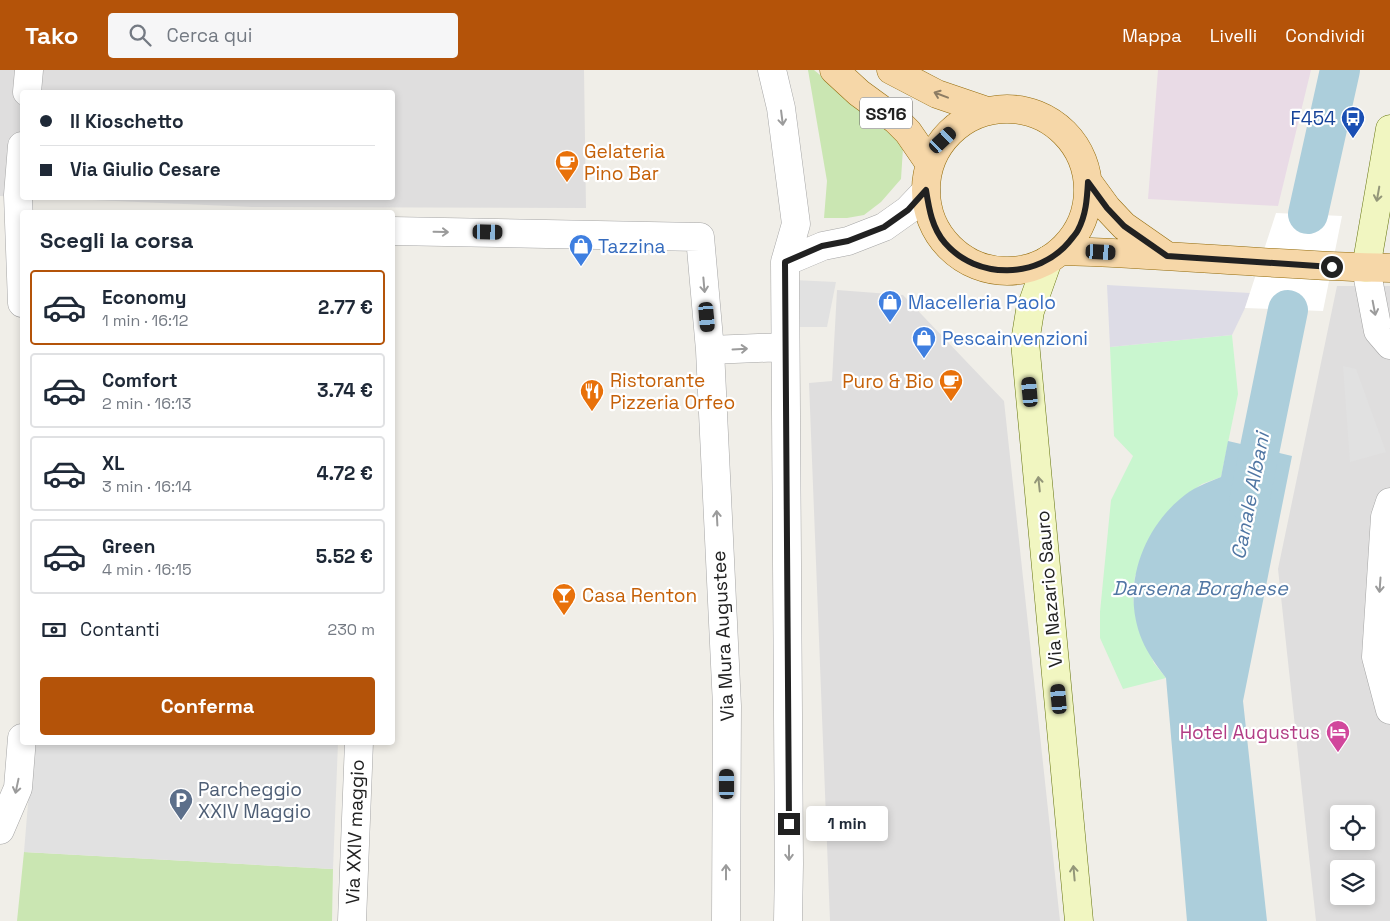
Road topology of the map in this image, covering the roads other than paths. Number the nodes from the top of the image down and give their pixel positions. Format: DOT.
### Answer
graph roads {
  1 [pos="29,70"];
  2 [pos="772,70"];
  3 [pos="834,70"];
  4 [pos="891,70"];
  5 [pos="27,90"];
  6 [pos="987,111"];
  7 [pos="1390,129"];
  8 [pos="930,164"];
  9 [pos="20,170"];
  10 [pos="1088,182"];
  11 [pos="926,190"];
  12 [pos="14,214"];
  13 [pos="395,231"];
  14 [pos="1055,255"];
  15 [pos="1167,256"];
  16 [pos="785,262"];
  17 [pos="1378,268"];
  18 [pos="20,280"];
  19 [pos="1390,345"];
  20 [pos="785,347"];
  21 [pos="710,350"];
  22 [pos="1390,502"];
  23 [pos="1390,710"];
  24 [pos="21,745"];
  25 [pos="359,745"];
  26 [pos="0,830"];
  27 [pos="352,921"];
  28 [pos="726,921"];
  29 [pos="788,921"];
  30 [pos="1079,921"];
  1 -- 5 [label="street"];
  2 -- 16 [label="street, one-way"];
  3 -- 8 [label="main road, SS16"];
  6 -- 4 [label="main road, SS16, one-way"];
  6 -- 8 [label="main road, SS16"];
  6 -- 10 [label="main road, SS16"];
  7 -- 17 [label="street, one-way"];
  8 -- 11 [label="main road, SS16"];
  9 -- 12 [label="street"];
  10 -- 14 [label="main road, SS16"];
  10 -- 15 [label="main road, SS16"];
  11 -- 14 [label="main road, SS16"];
  11 -- 16 [label="street"];
  12 -- 18 [label="street"];
  13 -- 21 [label="street, Via Mura Augustee, one-way"];
  14 -- 15 [label="main road, SS16"];
  30 -- 14 [label="street, Via Nazario Sauro, one-way"];
  15 -- 17 [label="main road, SS16"];
  16 -- 20 [label="street"];
  17 -- 19 [label="street, one-way"];
  21 -- 20 [label="street, one-way"];
  20 -- 29 [label="street, one-way"];
  28 -- 21 [label="street, Via Mura Augustee, one-way"];
  22 -- 23 [label="street, one-way"];
  24 -- 26 [label="street, one-way"];
  25 -- 27 [label="street, Via XXIV maggio"];
}
